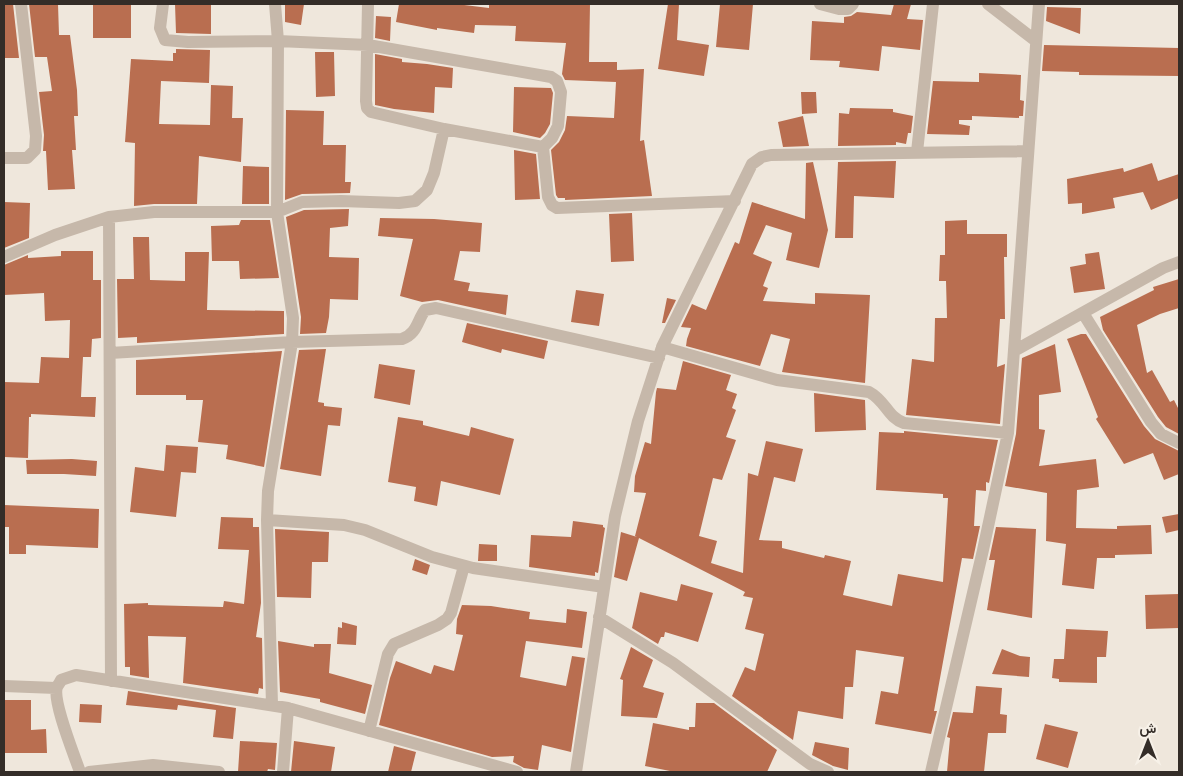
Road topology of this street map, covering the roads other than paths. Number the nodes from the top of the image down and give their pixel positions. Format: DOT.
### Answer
graph roads {
  1 [pos="21,4"];
  2 [pos="162,4"];
  3 [pos="275,4"];
  4 [pos="368,4"];
  5 [pos="820,4"];
  6 [pos="852,4"];
  7 [pos="933,4"];
  8 [pos="988,4"];
  9 [pos="1038,4"];
  10 [pos="278,41"];
  11 [pos="1036,41"];
  12 [pos="368,45"];
  13 [pos="444,129"];
  14 [pos="543,147"];
  15 [pos="1028,151"];
  16 [pos="917,152"];
  17 [pos="4,158"];
  18 [pos="735,201"];
  19 [pos="277,212"];
  20 [pos="109,217"];
  21 [pos="4,257"];
  22 [pos="1179,262"];
  23 [pos="1083,313"];
  24 [pos="292,342"];
  25 [pos="1014,352"];
  26 [pos="110,353"];
  27 [pos="660,353"];
  28 [pos="1008,432"];
  29 [pos="1179,443"];
  30 [pos="267,520"];
  31 [pos="464,566"];
  32 [pos="604,587"];
  33 [pos="599,618"];
  34 [pos="111,681"];
  35 [pos="5,684"];
  36 [pos="56,688"];
  37 [pos="272,705"];
  38 [pos="288,708"];
  39 [pos="368,731"];
  40 [pos="80,772"];
  41 [pos="89,772"];
  42 [pos="219,772"];
  43 [pos="283,772"];
  44 [pos="517,772"];
  45 [pos="576,772"];
  46 [pos="828,772"];
  47 [pos="930,772"];
  1 -- 17 [label="street"];
  2 -- 10 [label="street"];
  3 -- 10 [label="street"];
  4 -- 12 [label="street"];
  5 -- 6 [label="street"];
  7 -- 16 [label="street"];
  8 -- 11 [label="street"];
  9 -- 11 [label="street"];
  10 -- 12 [label="street"];
  10 -- 19 [label="street"];
  11 -- 15 [label="street"];
  12 -- 13 [label="street"];
  12 -- 14 [label="street"];
  13 -- 14 [label="street"];
  13 -- 19 [label="street"];
  14 -- 18 [label="street"];
  15 -- 16 [label="street"];
  15 -- 25 [label="street"];
  16 -- 18 [label="street"];
  18 -- 27 [label="street"];
  19 -- 20 [label="street"];
  19 -- 24 [label="street"];
  20 -- 21 [label="street"];
  20 -- 26 [label="street"];
  22 -- 23 [label="street"];
  23 -- 25 [label="street"];
  23 -- 29 [label="street"];
  24 -- 26 [label="street"];
  24 -- 27 [label="street"];
  24 -- 30 [label="street"];
  25 -- 28 [label="street"];
  26 -- 34 [label="street"];
  27 -- 28 [label="street"];
  27 -- 32 [label="street"];
  28 -- 47 [label="street"];
  30 -- 31 [label="street"];
  30 -- 37 [label="street"];
  31 -- 32 [label="street"];
  31 -- 39 [label="street"];
  32 -- 33 [label="street"];
  33 -- 45 [label="street"];
  33 -- 46 [label="street"];
  34 -- 36 [label="street"];
  34 -- 37 [label="street"];
  35 -- 36 [label="street"];
  36 -- 40 [label="street"];
  37 -- 38 [label="street"];
  38 -- 39 [label="street"];
  38 -- 43 [label="street"];
  39 -- 44 [label="street"];
  41 -- 42 [label="street"];
}
